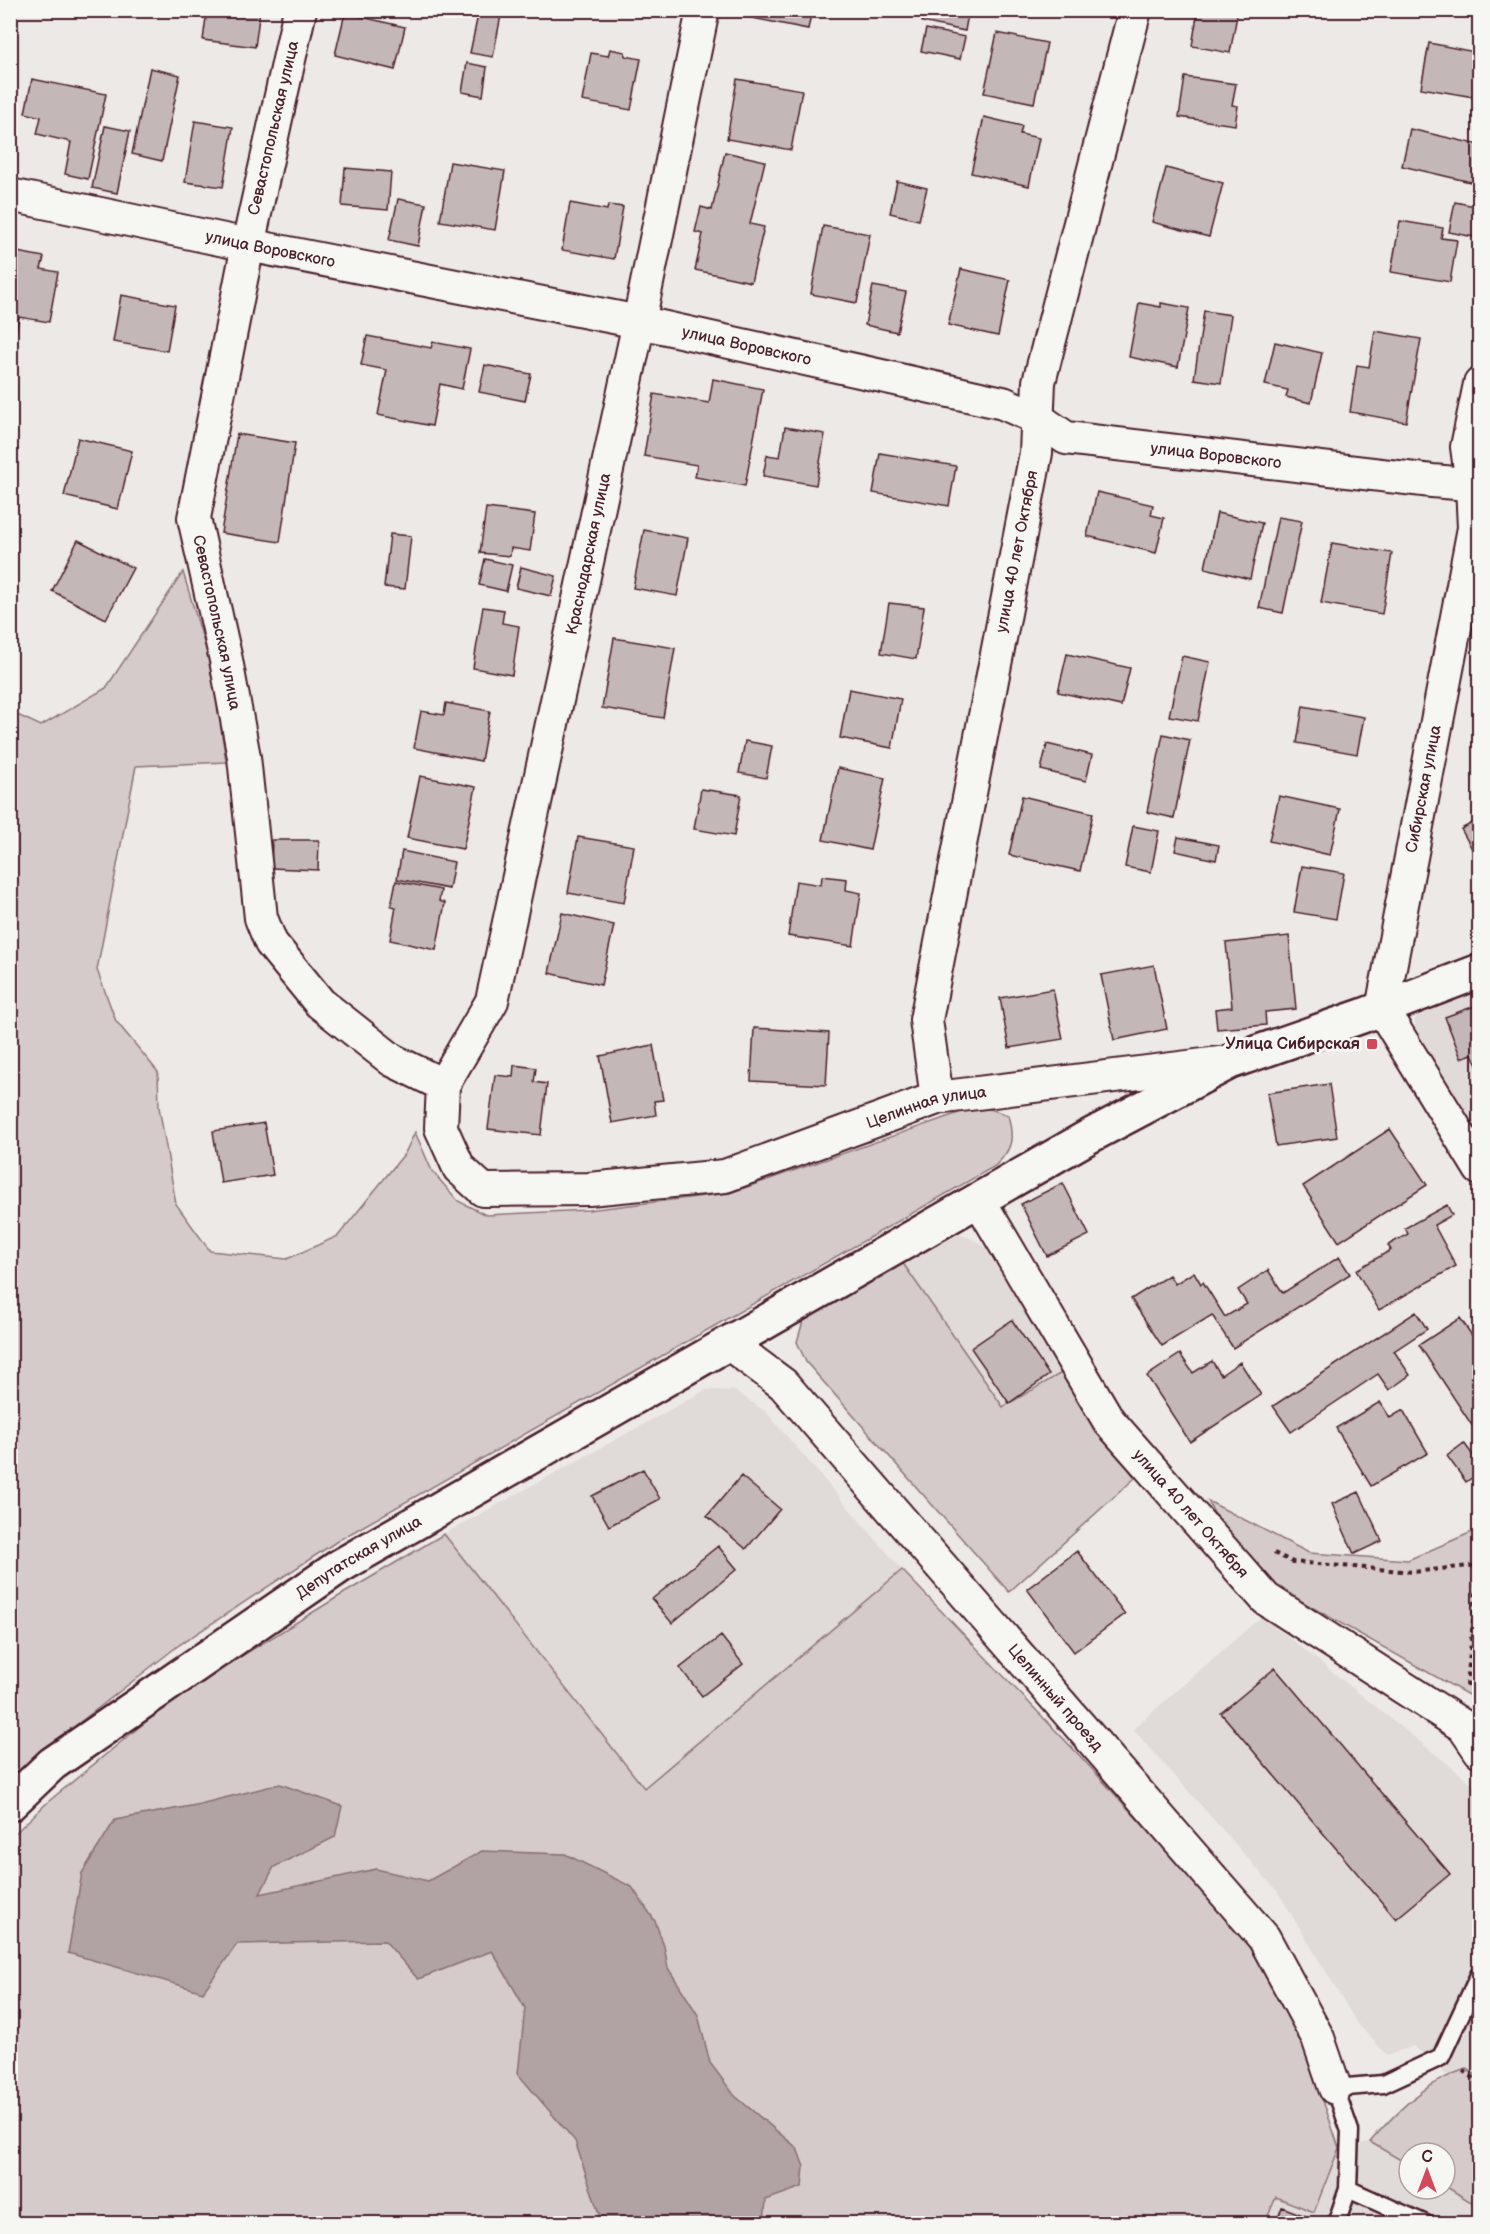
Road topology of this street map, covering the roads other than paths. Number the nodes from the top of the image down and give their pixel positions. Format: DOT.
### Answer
graph roads {
  1 [pos="300,10"];
  2 [pos="703,10"];
  3 [pos="1135,10"];
  4 [pos="10,195"];
  5 [pos="248,245"];
  6 [pos="639,322"];
  7 [pos="1479,384"];
  8 [pos="1037,418"];
  9 [pos="1476,485"];
  10 [pos="1479,971"];
  11 [pos="1382,1009"];
  12 [pos="1230,1062"];
  13 [pos="443,1086"];
  14 [pos="937,1098"];
  15 [pos="1479,1169"];
  16 [pos="979,1200"];
  17 [pos="728,1343"];
  18 [pos="1474,1734"];
  19 [pos="10,1804"];
  20 [pos="1479,1973"];
  21 [pos="1335,2088"];
  22 [pos="1348,2189"];
  23 [pos="1336,2223"];
  24 [pos="1426,2223"];
  1 -- 5 [label="street, Севастопольская улица"];
  2 -- 6 [label="street, Краснодарская улица"];
  3 -- 8 [label="street, улица 40 лет Октября"];
  4 -- 5 [label="street, улица Воровского"];
  5 -- 6 [label="street, улица Воровского"];
  5 -- 13 [label="street, Севастопольская улица"];
  6 -- 8 [label="street, улица Воровского"];
  6 -- 13 [label="street, Краснодарская улица"];
  7 -- 9 [label="street, Сибирская улица"];
  8 -- 9 [label="street, улица Воровского"];
  8 -- 14 [label="street, улица 40 лет Октября"];
  9 -- 11 [label="street, Сибирская улица"];
  10 -- 11 [label="street, Целинная улица"];
  11 -- 12 [label="street, Целинная улица"];
  11 -- 15 [label="street"];
  12 -- 14 [label="street, Целинная улица"];
  12 -- 16 [label="street, Депутатская улица"];
  13 -- 14 [label="street, Целинная улица"];
  16 -- 17 [label="street, Депутатская улица"];
  16 -- 18 [label="street, улица 40 лет Октября"];
  17 -- 19 [label="street, Депутатская улица"];
  17 -- 21 [label="street, Целинный проезд"];
  20 -- 21 [label="lane"];
  21 -- 22 [label="lane"];
  22 -- 23 [label="lane"];
  22 -- 24 [label="lane"];
}
